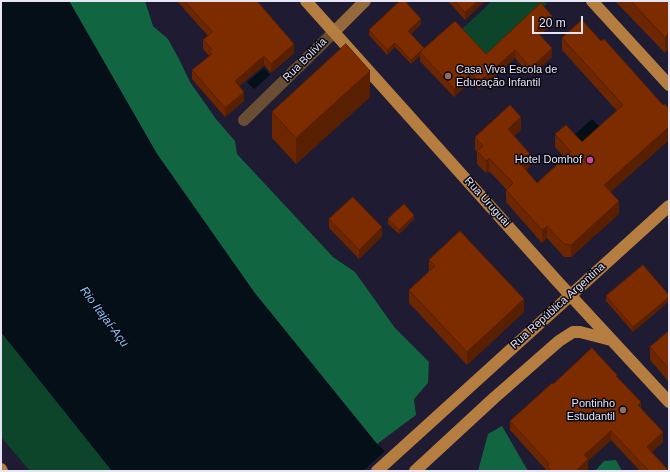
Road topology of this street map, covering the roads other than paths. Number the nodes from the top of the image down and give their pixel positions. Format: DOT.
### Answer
graph roads {
  1 [pos="306,1"];
  2 [pos="365,1"];
  3 [pos="592,1"];
  4 [pos="334,32"];
  5 [pos="669,85"];
  6 [pos="244,120"];
  7 [pos="669,206"];
  8 [pos="570,295"];
  9 [pos="612,341"];
  10 [pos="669,402"];
  11 [pos="377,471"];
  12 [pos="415,471"];
  1 -- 4 [label="main road, Rua Uruguai"];
  2 -- 4 [label="street, Rua Bolívia"];
  3 -- 5 [label="main road"];
  4 -- 6 [label="street, Rua Bolívia"];
  4 -- 8 [label="main road, Rua Uruguai"];
  7 -- 8 [label="main road, Rua República Argentina"];
  8 -- 9 [label="main road, Rua Uruguai"];
  8 -- 11 [label="main road, Rua República Argentina"];
  9 -- 10 [label="main road, Rua Uruguai"];
  9 -- 12 [label="main road"];
}
